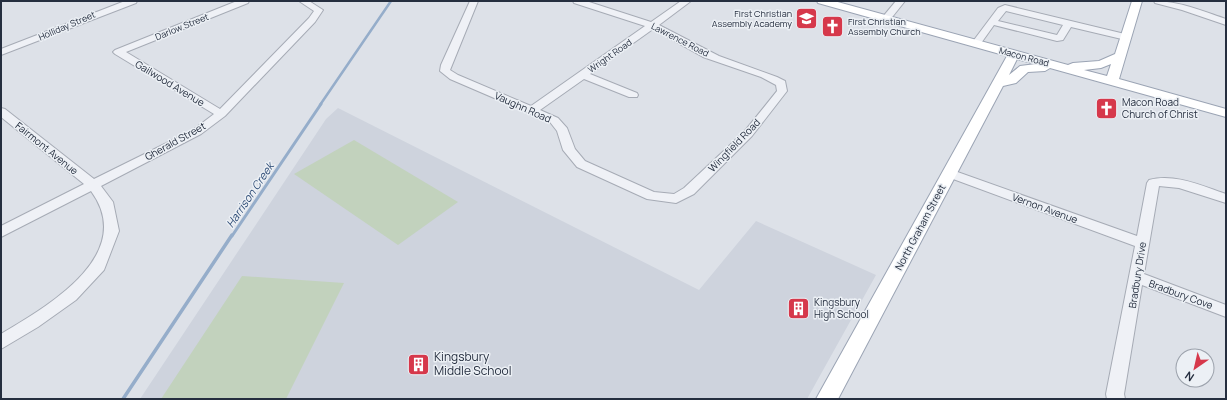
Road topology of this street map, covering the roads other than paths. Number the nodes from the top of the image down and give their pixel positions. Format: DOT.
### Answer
graph roads {
  1 [pos="132,1"];
  2 [pos="246,1"];
  3 [pos="303,1"];
  4 [pos="474,1"];
  5 [pos="577,1"];
  6 [pos="687,1"];
  7 [pos="822,1"];
  8 [pos="901,1"];
  9 [pos="1137,1"];
  10 [pos="1158,1"];
  11 [pos="886,19"];
  12 [pos="992,22"];
  13 [pos="1226,22"];
  14 [pos="1068,23"];
  15 [pos="652,26"];
  16 [pos="1126,37"];
  17 [pos="976,44"];
  18 [pos="1,52"];
  19 [pos="118,52"];
  20 [pos="1014,54"];
  21 [pos="1120,56"];
  22 [pos="1058,67"];
  23 [pos="1074,71"];
  24 [pos="583,75"];
  25 [pos="1112,82"];
  26 [pos="781,83"];
  27 [pos="997,84"];
  28 [pos="633,95"];
  29 [pos="533,110"];
  30 [pos="1,111"];
  31 [pos="1226,113"];
  32 [pos="221,114"];
  33 [pos="949,173"];
  34 [pos="93,185"];
  35 [pos="676,199"];
  36 [pos="1226,199"];
  37 [pos="1,232"];
  38 [pos="1142,243"];
  39 [pos="1137,277"];
  40 [pos="1226,311"];
  41 [pos="1,342"];
  42 [pos="827,399"];
  43 [pos="1116,399"];
  1 -- 18 [label="street, Holliday Street"];
  2 -- 19 [label="street, Darlow Street"];
  3 -- 32 [label="street, Gherald Street"];
  4 -- 29 [label="street, Vaughn Road"];
  5 -- 15 [label="street, Lawrence Road"];
  6 -- 15 [label="street, Wright Road"];
  7 -- 11 [label="main road, Macon Road"];
  8 -- 11 [label="street"];
  9 -- 16 [label="main road"];
  10 -- 13 [label="street"];
  11 -- 17 [label="main road, Macon Road"];
  12 -- 14 [label="street"];
  12 -- 14 [label="street"];
  12 -- 17 [label="street"];
  14 -- 16 [label="street"];
  15 -- 24 [label="street, Wright Road"];
  15 -- 26 [label="street, Lawrence Road"];
  16 -- 21 [label="main road"];
  17 -- 20 [label="main road, Macon Road"];
  19 -- 32 [label="street, Gailwood Avenue"];
  20 -- 22 [label="main road, Macon Road"];
  20 -- 27 [label="main road, North Graham Street"];
  21 -- 22 [label="main road"];
  21 -- 25 [label="main road"];
  22 -- 23 [label="main road, Macon Road"];
  23 -- 25 [label="main road, Macon Road"];
  23 -- 27 [label="main road"];
  24 -- 28 [label="street"];
  24 -- 29 [label="street, Wright Road"];
  25 -- 31 [label="main road, Macon Road"];
  26 -- 35 [label="street, Wingfield Road"];
  27 -- 33 [label="main road, North Graham Street"];
  29 -- 35 [label="street, Vaughn Road"];
  30 -- 34 [label="street, Fairmont Avenue"];
  32 -- 34 [label="street, Gherald Street"];
  33 -- 38 [label="street, Vernon Avenue"];
  33 -- 42 [label="main road, North Graham Street"];
  34 -- 37 [label="street, Gherald Street"];
  34 -- 41 [label="street, Fairmont Avenue"];
  36 -- 38 [label="street, Bradbury Drive"];
  38 -- 39 [label="street, Bradbury Drive"];
  39 -- 40 [label="street, Bradbury Cove"];
  39 -- 43 [label="street, Bradbury Drive"];
}
